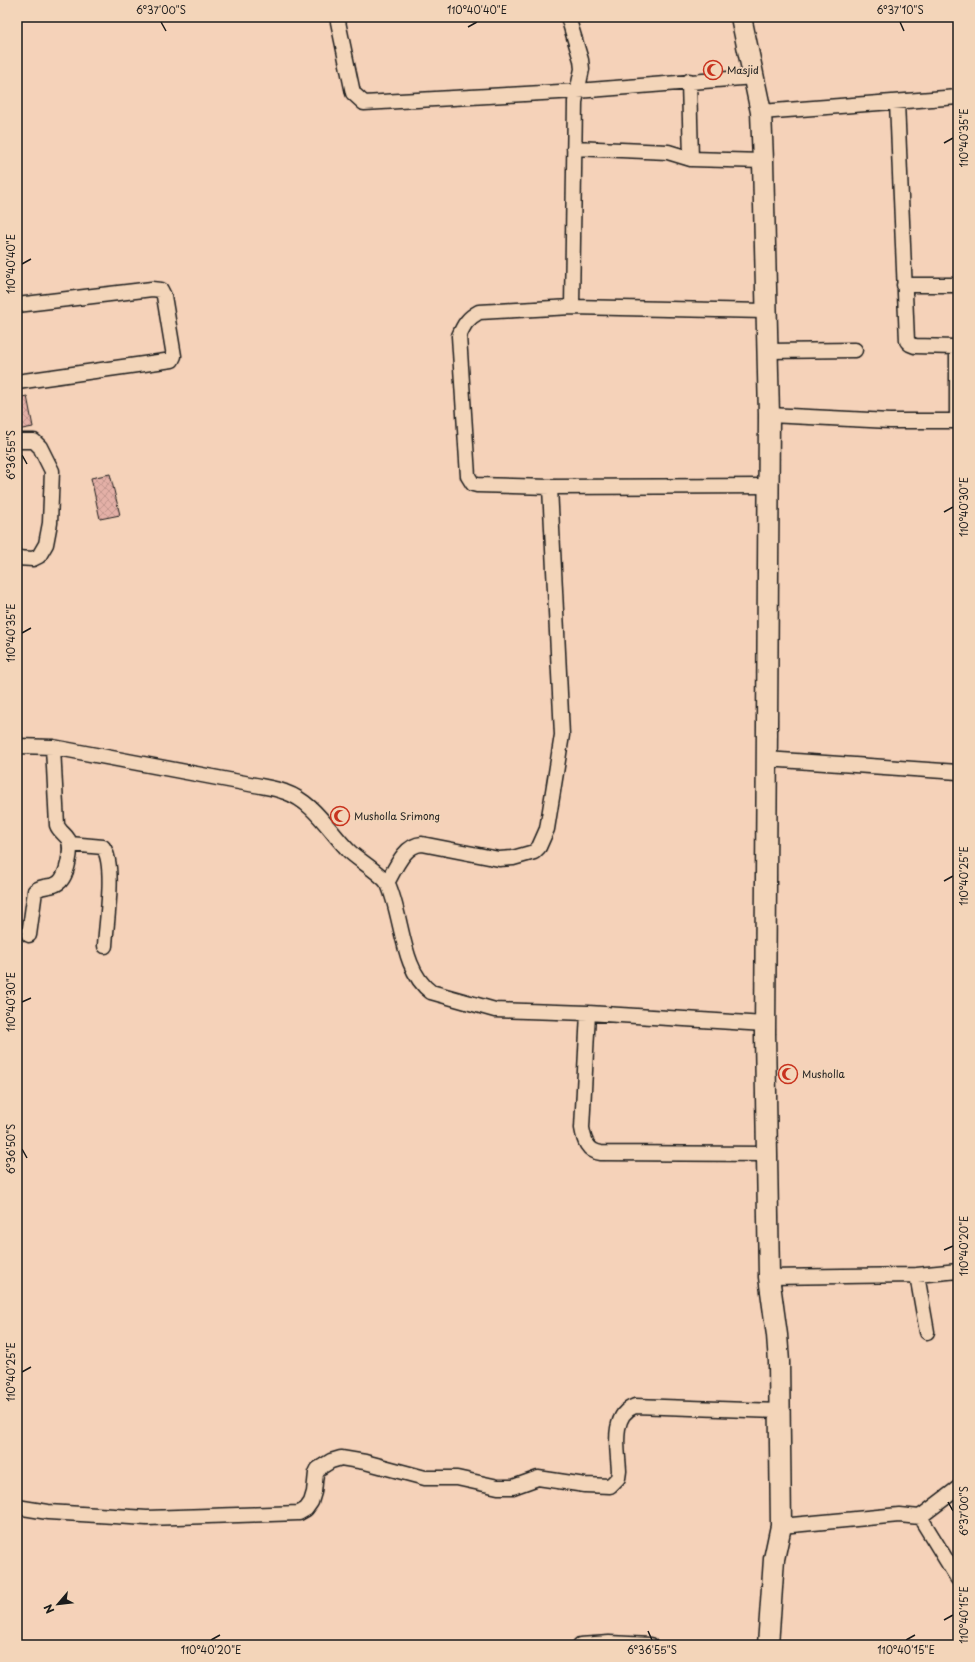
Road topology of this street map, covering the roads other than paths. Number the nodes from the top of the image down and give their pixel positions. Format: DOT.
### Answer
graph roads {
  1 [pos="337,17"];
  2 [pos="568,17"];
  3 [pos="741,17"];
  4 [pos="754,77"];
  5 [pos="690,82"];
  6 [pos="577,91"];
  7 [pos="958,97"];
  8 [pos="897,102"];
  9 [pos="761,112"];
  10 [pos="574,148"];
  11 [pos="691,159"];
  12 [pos="763,161"];
  13 [pos="904,285"];
  14 [pos="958,285"];
  15 [pos="17,305"];
  16 [pos="572,307"];
  17 [pos="766,311"];
  18 [pos="855,350"];
  19 [pos="768,351"];
  20 [pos="17,382"];
  21 [pos="769,415"];
  22 [pos="957,421"];
  23 [pos="17,441"];
  24 [pos="768,486"];
  25 [pos="550,487"];
  26 [pos="17,558"];
  27 [pos="17,746"];
  28 [pos="53,746"];
  29 [pos="766,759"];
  30 [pos="958,772"];
  31 [pos="70,844"];
  32 [pos="387,883"];
  33 [pos="29,935"];
  34 [pos="105,946"];
  35 [pos="588,1013"];
  36 [pos="765,1024"];
  37 [pos="767,1154"];
  38 [pos="958,1271"];
  39 [pos="917,1275"];
  40 [pos="769,1277"];
  41 [pos="927,1332"];
  42 [pos="779,1411"];
  43 [pos="958,1488"];
  44 [pos="17,1507"];
  45 [pos="920,1517"];
  46 [pos="781,1526"];
  47 [pos="958,1579"];
  48 [pos="580,1645"];
  49 [pos="650,1645"];
  50 [pos="768,1645"];
  1 -- 6 [label="street"];
  2 -- 6 [label="street"];
  3 -- 4 [label="street"];
  4 -- 5 [label="street"];
  4 -- 9 [label="street"];
  5 -- 6 [label="street"];
  5 -- 11 [label="street"];
  6 -- 10 [label="street"];
  7 -- 8 [label="street"];
  8 -- 9 [label="street"];
  8 -- 13 [label="street"];
  9 -- 12 [label="street"];
  10 -- 11 [label="street"];
  10 -- 16 [label="street"];
  11 -- 12 [label="street"];
  12 -- 17 [label="street"];
  13 -- 14 [label="street"];
  13 -- 22 [label="street"];
  15 -- 20 [label="street"];
  16 -- 17 [label="street"];
  16 -- 25 [label="street"];
  17 -- 19 [label="street"];
  18 -- 19 [label="street"];
  19 -- 21 [label="street"];
  21 -- 22 [label="street"];
  21 -- 24 [label="street"];
  23 -- 26 [label="street"];
  24 -- 25 [label="street"];
  24 -- 29 [label="street"];
  25 -- 32 [label="street"];
  27 -- 28 [label="street"];
  28 -- 31 [label="street"];
  28 -- 32 [label="street"];
  29 -- 30 [label="street"];
  29 -- 36 [label="street"];
  31 -- 33 [label="street"];
  31 -- 34 [label="street"];
  32 -- 35 [label="street"];
  35 -- 36 [label="street"];
  35 -- 37 [label="street"];
  36 -- 37 [label="street"];
  37 -- 40 [label="street"];
  38 -- 39 [label="street"];
  39 -- 40 [label="street"];
  39 -- 41 [label="street"];
  40 -- 42 [label="street"];
  42 -- 44 [label="street"];
  42 -- 46 [label="street"];
  43 -- 45 [label="street"];
  45 -- 46 [label="street"];
  45 -- 47 [label="street"];
  46 -- 50 [label="street"];
  48 -- 49 [label="street"];
}
